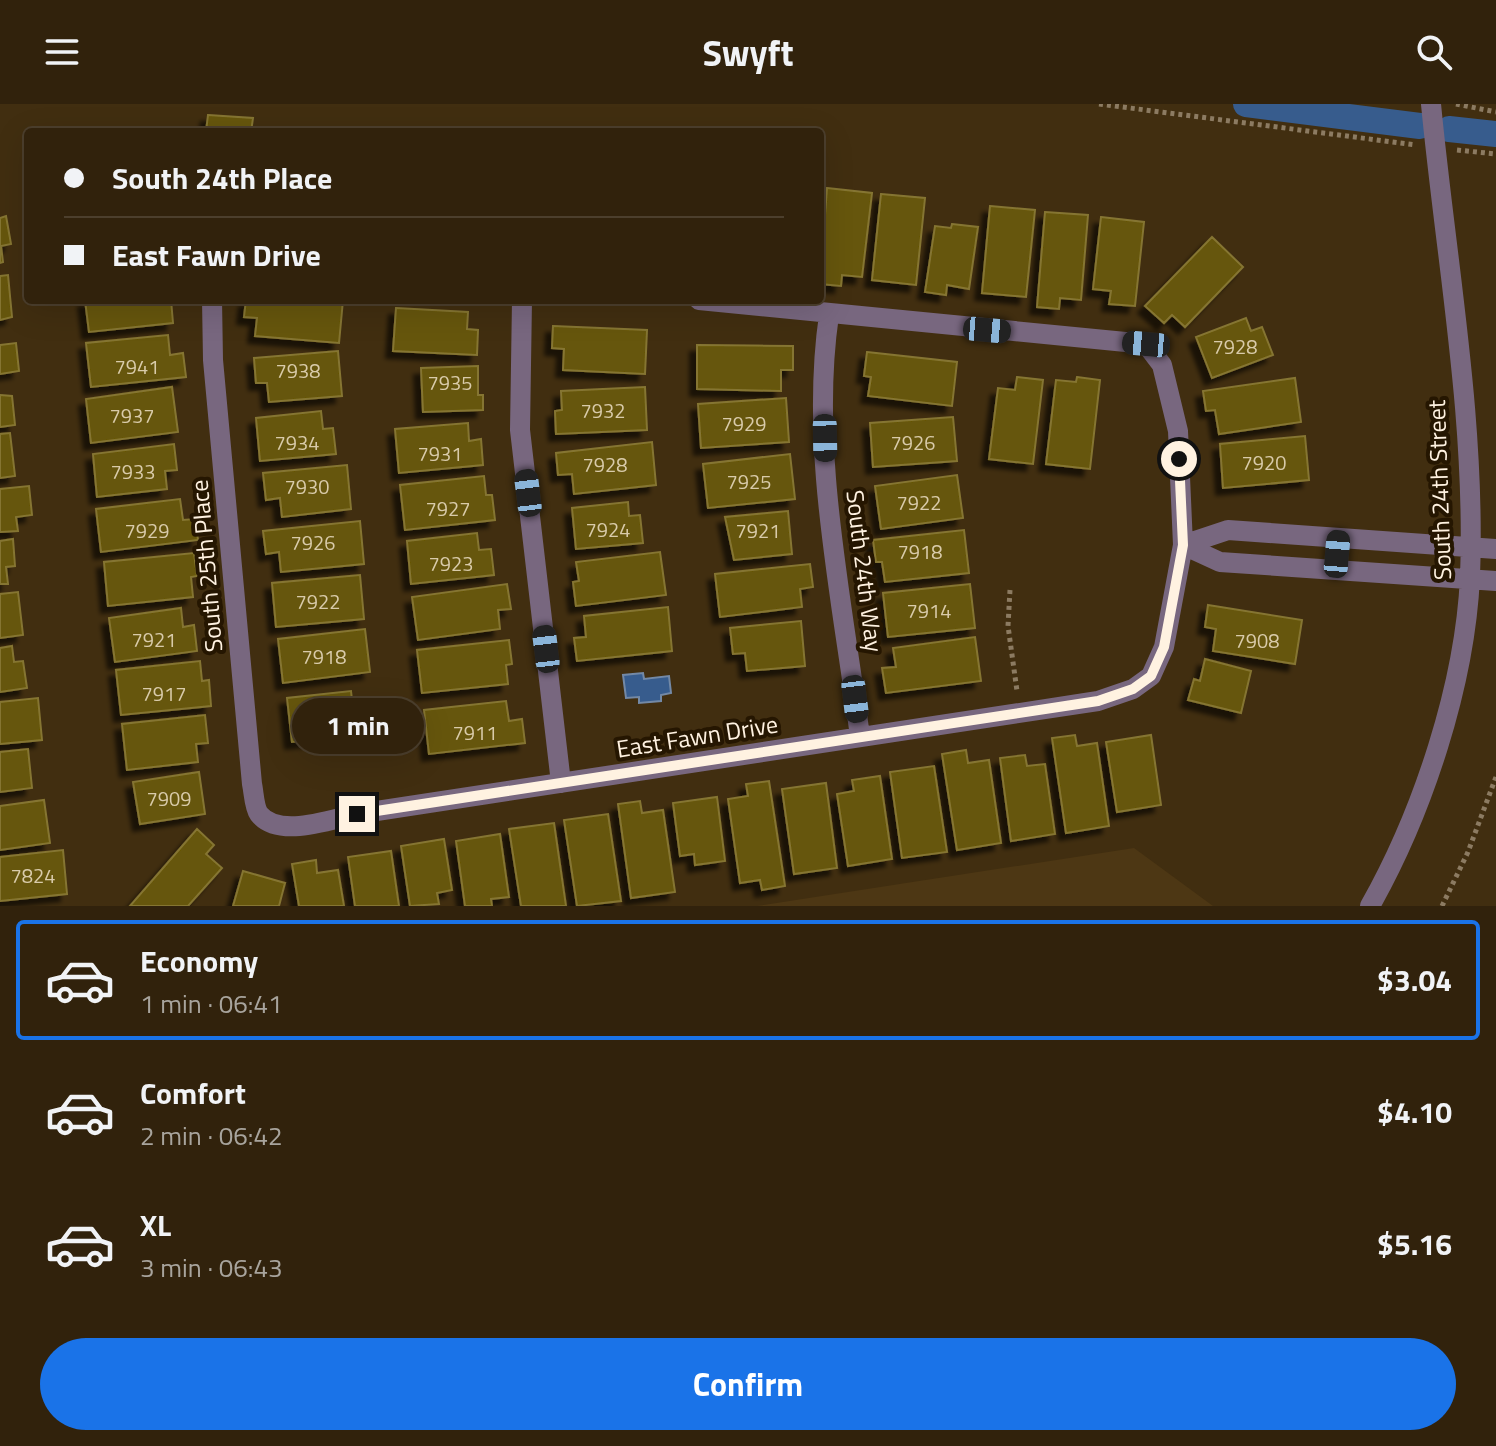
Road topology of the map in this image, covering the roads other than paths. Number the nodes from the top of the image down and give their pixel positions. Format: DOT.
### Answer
graph roads {
  1 [pos="1431,108"];
  2 [pos="212,304"];
  3 [pos="522,304"];
  4 [pos="734,304"];
  5 [pos="829,315"];
  6 [pos="1339,537"];
  7 [pos="1183,545"];
  8 [pos="1470,547"];
  9 [pos="1496,549"];
  10 [pos="1336,571"];
  11 [pos="1470,580"];
  12 [pos="1496,581"];
  13 [pos="860,737"];
  14 [pos="561,783"];
  15 [pos="268,823"];
  16 [pos="1370,906"];
  1 -- 8 [label="street, South 24th Street"];
  2 -- 15 [label="street, South 25th Place"];
  3 -- 14 [label="street"];
  4 -- 5 [label="street"];
  5 -- 7 [label="street"];
  5 -- 13 [label="street, South 24th Way"];
  6 -- 7 [label="street"];
  6 -- 8 [label="street"];
  6 -- 10 [label="street"];
  7 -- 10 [label="street"];
  7 -- 13 [label="street, East Fawn Drive"];
  8 -- 9 [label="street"];
  8 -- 11 [label="street, South 24th Street"];
  10 -- 11 [label="street"];
  11 -- 12 [label="street"];
  11 -- 16 [label="street, South 24th Street"];
  13 -- 14 [label="street, East Fawn Drive"];
  14 -- 15 [label="street, East Fawn Drive"];
}
